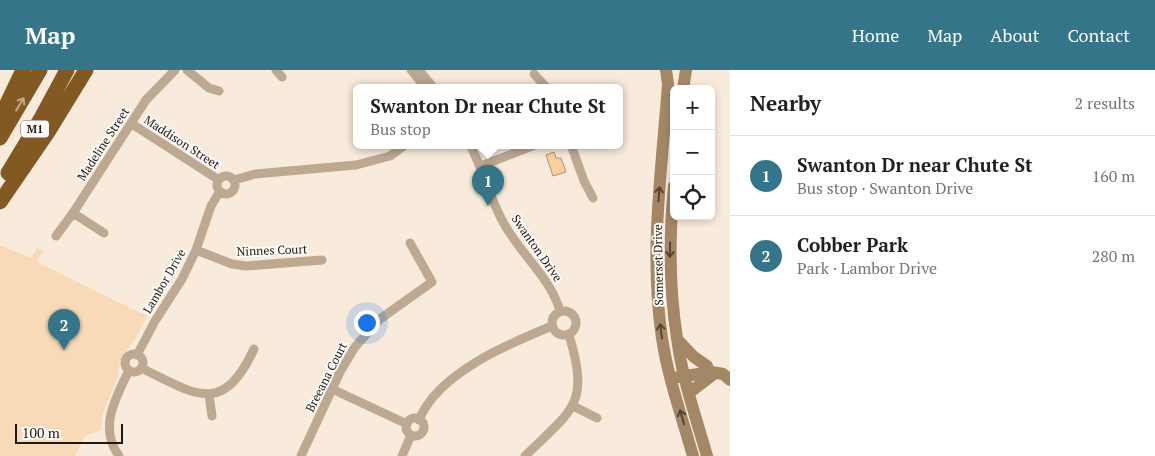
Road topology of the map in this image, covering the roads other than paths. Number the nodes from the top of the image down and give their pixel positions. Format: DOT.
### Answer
graph roads {
  1 [pos="23,70"];
  2 [pos="40,70"];
  3 [pos="67,70"];
  4 [pos="86,70"];
  5 [pos="175,70"];
  6 [pos="187,70"];
  7 [pos="411,70"];
  8 [pos="419,70"];
  9 [pos="666,70"];
  10 [pos="686,70"];
  11 [pos="534,74"];
  12 [pos="423,84"];
  13 [pos="431,84"];
  14 [pos="543,84"];
  15 [pos="684,85"];
  16 [pos="219,91"];
  17 [pos="0,118"];
  18 [pos="132,124"];
  19 [pos="0,138"];
  20 [pos="400,149"];
  21 [pos="472,149"];
  22 [pos="525,149"];
  23 [pos="572,149"];
  24 [pos="481,166"];
  25 [pos="219,180"];
  26 [pos="234,180"];
  27 [pos="0,185"];
  28 [pos="220,192"];
  29 [pos="593,198"];
  30 [pos="0,202"];
  31 [pos="73,213"];
  32 [pos="672,220"];
  33 [pos="104,233"];
  34 [pos="56,236"];
  35 [pos="410,243"];
  36 [pos="196,250"];
  37 [pos="322,260"];
  38 [pos="560,311"];
  39 [pos="552,326"];
  40 [pos="569,334"];
  41 [pos="677,339"];
  42 [pos="254,349"];
  43 [pos="137,355"];
  44 [pos="141,368"];
  45 [pos="730,368"];
  46 [pos="712,369"];
  47 [pos="129,370"];
  48 [pos="684,375"];
  49 [pos="671,379"];
  50 [pos="730,380"];
  51 [pos="332,389"];
  52 [pos="689,393"];
  53 [pos="209,395"];
  54 [pos="573,406"];
  55 [pos="212,416"];
  56 [pos="597,418"];
  57 [pos="419,420"];
  58 [pos="407,424"];
  59 [pos="411,435"];
  60 [pos="119,456"];
  61 [pos="301,456"];
  62 [pos="402,456"];
  63 [pos="525,456"];
  64 [pos="693,456"];
  65 [pos="707,456"];
  1 -- 17 [label="highway"];
  19 -- 2 [label="highway, M1, one-way"];
  3 -- 27 [label="highway, M1"];
  4 -- 30 [label="highway"];
  5 -- 18 [label="street, Madeline Street"];
  6 -- 16 [label="street"];
  7 -- 12 [label="street"];
  8 -- 13 [label="street"];
  49 -- 9 [label="main road, Somerset Drive, one-way"];
  10 -- 15 [label="main road"];
  11 -- 14 [label="street"];
  18 -- 25 [label="street, Maddison Street"];
  18 -- 31 [label="street, Madeline Street"];
  20 -- 26 [label="street, Lambor Drive"];
  21 -- 24 [label="street, Swanton Drive"];
  22 -- 24 [label="street"];
  23 -- 29 [label="street"];
  24 -- 38 [label="street, Swanton Drive"];
  25 -- 26 [label="street, Lambor Drive"];
  25 -- 28 [label="street"];
  26 -- 28 [label="street, Lambor Drive"];
  28 -- 36 [label="street, Lambor Drive"];
  31 -- 33 [label="street"];
  31 -- 34 [label="street, Madeline Street"];
  32 -- 41 [label="main road, Somerset Drive, one-way"];
  35 -- 51 [label="street, Breeana Court"];
  36 -- 37 [label="street, Ninnes Court"];
  36 -- 43 [label="street, Lambor Drive"];
  38 -- 39 [label="street"];
  38 -- 40 [label="street, Swanton Drive"];
  39 -- 40 [label="street"];
  39 -- 57 [label="street"];
  40 -- 54 [label="street, Swanton Drive"];
  41 -- 46 [label="main road"];
  41 -- 48 [label="main road, Somerset Drive"];
  42 -- 53 [label="street"];
  43 -- 44 [label="street"];
  43 -- 47 [label="street, Lambor Drive"];
  44 -- 47 [label="street"];
  44 -- 53 [label="street"];
  45 -- 46 [label="main road"];
  46 -- 48 [label="main road"];
  46 -- 50 [label="main road"];
  46 -- 52 [label="main road"];
  47 -- 60 [label="street, Lambor Drive"];
  48 -- 49 [label="main road"];
  48 -- 52 [label="main road, Somerset Drive"];
  64 -- 49 [label="main road, Somerset Drive, one-way"];
  51 -- 58 [label="street"];
  51 -- 61 [label="street, Breeana Court"];
  52 -- 65 [label="main road, Somerset Drive"];
  53 -- 55 [label="street"];
  54 -- 56 [label="street"];
  54 -- 63 [label="street, Swanton Drive"];
  57 -- 58 [label="street"];
  57 -- 59 [label="street"];
  58 -- 59 [label="street"];
  59 -- 62 [label="street"];
}
